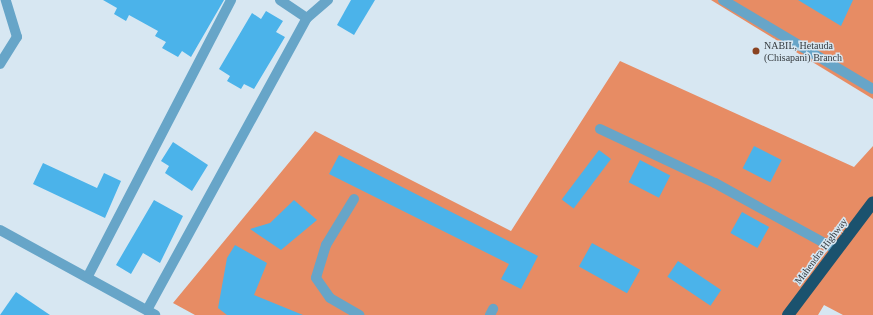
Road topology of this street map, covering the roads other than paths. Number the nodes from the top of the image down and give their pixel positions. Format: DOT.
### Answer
graph roads {
  1 [pos="6,0"];
  2 [pos="231,0"];
  3 [pos="280,0"];
  4 [pos="328,0"];
  5 [pos="723,0"];
  6 [pos="306,18"];
  7 [pos="0,64"];
  8 [pos="873,89"];
  9 [pos="600,129"];
  10 [pos="354,199"];
  11 [pos="873,202"];
  12 [pos="0,230"];
  13 [pos="837,250"];
  14 [pos="88,276"];
  15 [pos="151,313"];
  16 [pos="359,315"];
  17 [pos="788,315"];
  1 -- 7 [label="street"];
  2 -- 14 [label="street"];
  3 -- 6 [label="street"];
  4 -- 6 [label="street"];
  5 -- 8 [label="street"];
  6 -- 15 [label="street"];
  9 -- 13 [label="street"];
  10 -- 16 [label="street"];
  11 -- 13 [label="highway, Mahendra Highway"];
  12 -- 14 [label="street"];
  13 -- 17 [label="highway, Mahendra Highway"];
  14 -- 15 [label="street"];
}
